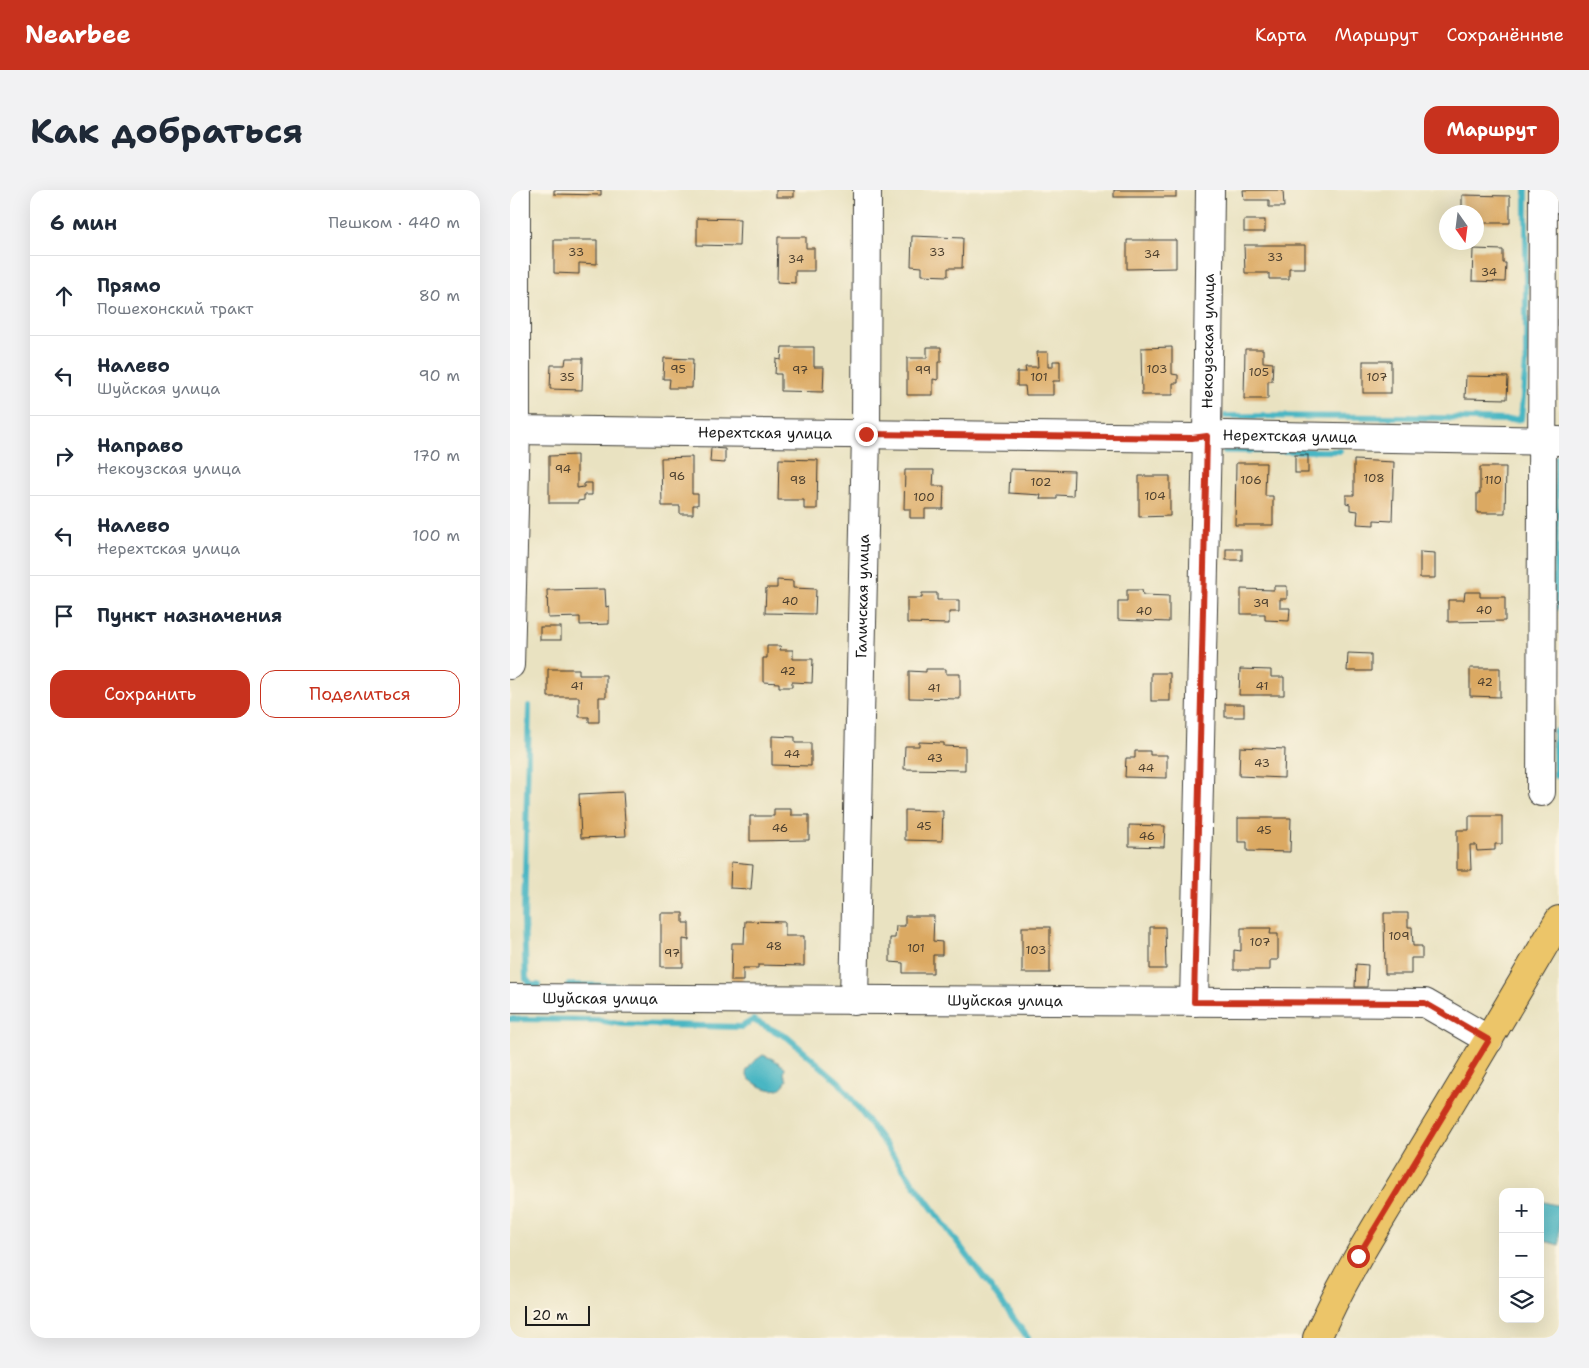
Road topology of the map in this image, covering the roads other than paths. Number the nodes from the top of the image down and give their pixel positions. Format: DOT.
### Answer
graph roads {
  1 [pos="516,190"];
  2 [pos="867,190"];
  3 [pos="1210,190"];
  4 [pos="1543,190"];
  5 [pos="513,430"];
  6 [pos="866,434"];
  7 [pos="1207,436"];
  8 [pos="1550,441"];
  9 [pos="510,666"];
  10 [pos="1541,792"];
  11 [pos="1559,921"];
  12 [pos="510,998"];
  13 [pos="854,1001"];
  14 [pos="1194,1002"];
  15 [pos="1489,1040"];
  16 [pos="1317,1338"];
  1 -- 5 [label="street"];
  2 -- 6 [label="street, Галичская улица"];
  3 -- 7 [label="street, Некоузская улица"];
  4 -- 8 [label="street"];
  5 -- 6 [label="street, Нерехтская улица"];
  5 -- 9 [label="street"];
  6 -- 7 [label="street, Нерехтская улица"];
  6 -- 13 [label="street, Галичская улица"];
  7 -- 8 [label="street, Нерехтская улица"];
  7 -- 14 [label="street, Некоузская улица"];
  8 -- 10 [label="street"];
  11 -- 15 [label="main road"];
  12 -- 13 [label="street, Шуйская улица"];
  13 -- 14 [label="street, Шуйская улица"];
  14 -- 15 [label="street, Шуйская улица"];
  15 -- 16 [label="main road"];
}
